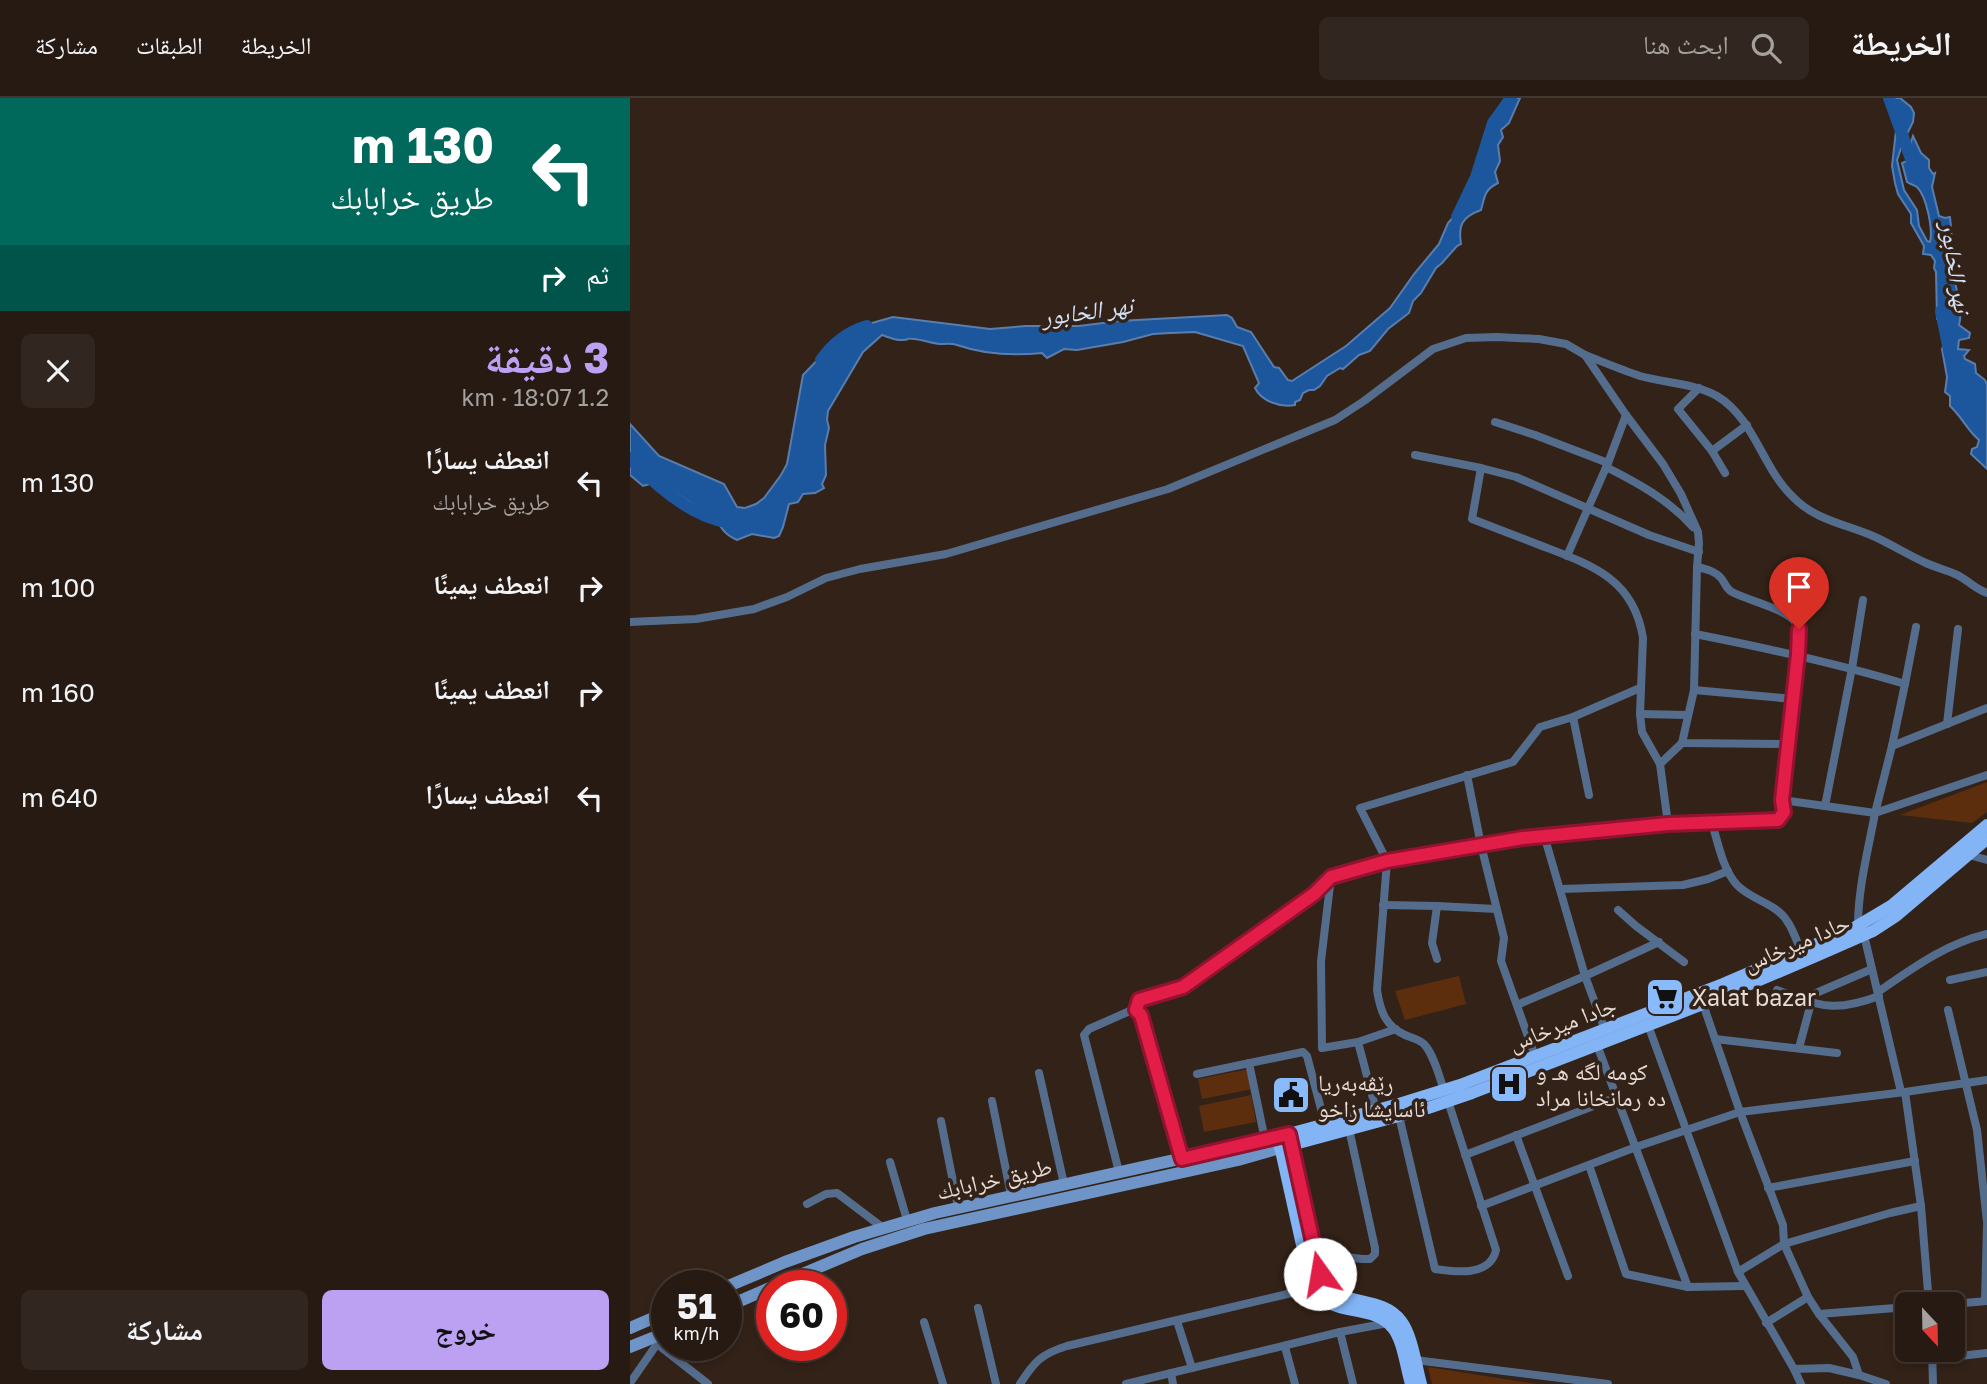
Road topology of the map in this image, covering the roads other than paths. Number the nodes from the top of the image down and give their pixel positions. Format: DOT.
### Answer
graph roads {
  1 [pos="1585,355"];
  2 [pos="1699,388"];
  3 [pos="1626,415"];
  4 [pos="1495,422"];
  5 [pos="1747,425"];
  6 [pos="1712,451"];
  7 [pos="1415,455"];
  8 [pos="1607,465"];
  9 [pos="1481,468"];
  10 [pos="1725,473"];
  11 [pos="1587,507"];
  12 [pos="1698,532"];
  13 [pos="1699,552"];
  14 [pos="1567,556"];
  15 [pos="1697,567"];
  16 [pos="1987,593"];
  17 [pos="1863,600"];
  18 [pos="630,622"];
  19 [pos="1916,627"];
  20 [pos="1958,629"];
  21 [pos="1695,634"];
  22 [pos="1798,654"];
  23 [pos="1852,668"];
  24 [pos="1905,684"];
  25 [pos="1640,688"];
  26 [pos="1694,690"];
  27 [pos="1793,699"];
  28 [pos="1987,708"];
  29 [pos="1640,714"];
  30 [pos="1687,715"];
  31 [pos="1573,716"];
  32 [pos="1947,724"];
  33 [pos="1682,743"];
  34 [pos="1788,744"];
  35 [pos="1892,747"];
  36 [pos="1660,764"];
  37 [pos="1467,775"];
  38 [pos="1987,775"];
  39 [pos="1589,795"];
  40 [pos="1782,800"];
  41 [pos="1825,806"];
  42 [pos="1875,813"];
  43 [pos="1712,823"];
  44 [pos="1668,824"];
  45 [pos="1987,825"];
  46 [pos="1544,835"];
  47 [pos="1987,839"];
  48 [pos="1481,845"];
  49 [pos="1969,855"];
  50 [pos="1987,860"];
  51 [pos="1387,861"];
  52 [pos="1728,871"];
  53 [pos="1331,877"];
  54 [pos="1561,889"];
  55 [pos="1383,905"];
  56 [pos="1437,906"];
  57 [pos="1496,909"];
  58 [pos="1618,910"];
  59 [pos="1861,930"];
  60 [pos="1987,934"];
  61 [pos="1658,942"];
  62 [pos="1801,951"];
  63 [pos="1437,959"];
  64 [pos="1684,962"];
  65 [pos="1872,969"];
  66 [pos="1987,972"];
  67 [pos="1585,976"];
  68 [pos="1950,980"];
  69 [pos="1777,990"];
  70 [pos="1878,994"];
  71 [pos="1802,999"];
  72 [pos="1811,1003"];
  73 [pos="1703,1004"];
  74 [pos="1517,1005"];
  75 [pos="1136,1010"];
  76 [pos="1948,1010"];
  77 [pos="1648,1025"];
  78 [pos="1396,1029"];
  79 [pos="1605,1030"];
  80 [pos="1715,1039"];
  81 [pos="1358,1042"];
  82 [pos="1597,1045"];
  83 [pos="1799,1048"];
  84 [pos="1837,1053"];
  85 [pos="1535,1056"];
  86 [pos="1249,1063"];
  87 [pos="1039,1073"];
  88 [pos="1197,1074"];
  89 [pos="1987,1080"];
  90 [pos="1966,1083"];
  91 [pos="1903,1092"];
  92 [pos="1446,1096"];
  93 [pos="1617,1097"];
  94 [pos="992,1101"];
  95 [pos="1376,1110"];
  96 [pos="1740,1112"];
  97 [pos="1399,1116"];
  98 [pos="940,1121"];
  99 [pos="1325,1124"];
  100 [pos="1349,1129"];
  101 [pos="1686,1129"];
  102 [pos="1516,1135"];
  103 [pos="1281,1141"];
  104 [pos="1636,1147"];
  105 [pos="1465,1155"];
  106 [pos="1182,1159"];
  107 [pos="1915,1161"];
  108 [pos="890,1162"];
  109 [pos="1589,1165"];
  110 [pos="1119,1172"];
  111 [pos="1064,1184"];
  112 [pos="1535,1185"];
  113 [pos="1768,1188"];
  114 [pos="1011,1195"];
  115 [pos="807,1204"];
  116 [pos="1481,1206"];
  117 [pos="1921,1206"];
  118 [pos="958,1207"];
  119 [pos="907,1220"];
  120 [pos="1987,1224"];
  121 [pos="882,1227"];
  122 [pos="1784,1244"];
  123 [pos="1315,1253"];
  124 [pos="813,1270"];
  125 [pos="1738,1272"];
  126 [pos="1568,1276"];
  127 [pos="742,1280"];
  128 [pos="1745,1286"];
  129 [pos="1688,1287"];
  130 [pos="1313,1289"];
  131 [pos="1928,1292"];
  132 [pos="1808,1297"];
  133 [pos="1986,1301"];
  134 [pos="1965,1303"];
  135 [pos="978,1308"];
  136 [pos="1895,1308"];
  137 [pos="1819,1314"];
  138 [pos="651,1319"];
  139 [pos="1177,1321"];
  140 [pos="924,1322"];
  141 [pos="1388,1323"];
  142 [pos="1766,1323"];
  143 [pos="630,1328"];
  144 [pos="1340,1332"];
  145 [pos="651,1339"];
  146 [pos="1285,1347"];
  147 [pos="630,1348"];
  148 [pos="651,1353"];
  149 [pos="1987,1353"];
  150 [pos="1965,1355"];
  151 [pos="1415,1360"];
  152 [pos="679,1361"];
  153 [pos="1933,1362"];
  154 [pos="1192,1368"];
  155 [pos="1794,1368"];
  156 [pos="1171,1373"];
  157 [pos="1859,1375"];
  158 [pos="630,1383"];
  159 [pos="1584,1383"];
  160 [pos="708,1384"];
  161 [pos="943,1384"];
  162 [pos="996,1384"];
  163 [pos="1020,1384"];
  164 [pos="1126,1384"];
  165 [pos="1173,1384"];
  166 [pos="1295,1384"];
  167 [pos="1353,1384"];
  168 [pos="1410,1384"];
  169 [pos="1421,1384"];
  170 [pos="1574,1384"];
  171 [pos="1608,1384"];
  172 [pos="1801,1384"];
  173 [pos="1885,1384"];
  174 [pos="1933,1384"];
  1 -- 2 [label="street"];
  1 -- 3 [label="street"];
  1 -- 18 [label="street"];
  2 -- 5 [label="street"];
  2 -- 6 [label="street"];
  3 -- 8 [label="street"];
  3 -- 12 [label="street"];
  4 -- 8 [label="street"];
  5 -- 6 [label="street"];
  5 -- 16 [label="street"];
  6 -- 10 [label="street"];
  7 -- 9 [label="street"];
  8 -- 11 [label="street"];
  8 -- 12 [label="street"];
  9 -- 11 [label="street"];
  9 -- 14 [label="street"];
  11 -- 13 [label="street"];
  11 -- 14 [label="street"];
  12 -- 13 [label="street"];
  13 -- 15 [label="street"];
  14 -- 25 [label="street"];
  15 -- 21 [label="street"];
  15 -- 22 [label="street"];
  17 -- 23 [label="street"];
  19 -- 24 [label="street"];
  20 -- 32 [label="street"];
  21 -- 22 [label="street"];
  21 -- 26 [label="street"];
  22 -- 23 [label="street"];
  22 -- 27 [label="street"];
  23 -- 24 [label="street"];
  23 -- 41 [label="street"];
  24 -- 35 [label="street"];
  25 -- 29 [label="street"];
  25 -- 31 [label="street"];
  26 -- 27 [label="street"];
  26 -- 30 [label="street"];
  27 -- 34 [label="street"];
  28 -- 32 [label="street"];
  29 -- 30 [label="street"];
  29 -- 36 [label="street"];
  30 -- 33 [label="street"];
  31 -- 37 [label="street"];
  31 -- 39 [label="street"];
  32 -- 35 [label="street"];
  33 -- 34 [label="street"];
  33 -- 36 [label="street"];
  34 -- 40 [label="street"];
  35 -- 42 [label="street"];
  36 -- 44 [label="street"];
  37 -- 48 [label="street"];
  37 -- 51 [label="street"];
  38 -- 42 [label="street"];
  40 -- 41 [label="street"];
  40 -- 43 [label="street"];
  41 -- 42 [label="street"];
  42 -- 59 [label="street"];
  43 -- 44 [label="street"];
  43 -- 52 [label="street"];
  44 -- 46 [label="street"];
  45 -- 59 [label="main road, جادا ميرخاس"];
  46 -- 48 [label="street"];
  46 -- 54 [label="street"];
  47 -- 49 [label="main road, حادا ميرخاس"];
  48 -- 51 [label="street"];
  48 -- 57 [label="street"];
  49 -- 50 [label="street"];
  49 -- 59 [label="main road, حادا ميرخاس"];
  51 -- 53 [label="street"];
  51 -- 55 [label="street"];
  52 -- 54 [label="street"];
  52 -- 62 [label="street"];
  53 -- 75 [label="street"];
  53 -- 81 [label="street"];
  54 -- 67 [label="street"];
  55 -- 56 [label="street"];
  55 -- 78 [label="street"];
  56 -- 57 [label="street"];
  56 -- 63 [label="street"];
  57 -- 74 [label="street"];
  58 -- 61 [label="street"];
  59 -- 62 [label="main road, جادا ميرخاس"];
  59 -- 65 [label="street"];
  59 -- 73 [label="main road, حادا ميرخاس"];
  60 -- 70 [label="street"];
  61 -- 64 [label="street"];
  61 -- 67 [label="street"];
  62 -- 79 [label="main road, جادا ميرخاس"];
  65 -- 70 [label="street"];
  65 -- 71 [label="street"];
  66 -- 68 [label="street"];
  67 -- 74 [label="street"];
  67 -- 79 [label="street"];
  69 -- 71 [label="street"];
  70 -- 72 [label="street"];
  70 -- 91 [label="street"];
  71 -- 72 [label="street"];
  72 -- 83 [label="street"];
  73 -- 77 [label="main road, حادا ميرخاس"];
  73 -- 80 [label="street"];
  74 -- 85 [label="street"];
  75 -- 106 [label="street"];
  75 -- 110 [label="street"];
  76 -- 90 [label="street"];
  77 -- 82 [label="main road, حادا ميرخاس"];
  77 -- 101 [label="street"];
  78 -- 81 [label="street"];
  78 -- 92 [label="street"];
  79 -- 85 [label="main road, جادا ميرخاس"];
  80 -- 83 [label="street"];
  80 -- 96 [label="street"];
  81 -- 95 [label="street"];
  82 -- 92 [label="main road, حادا ميرخاس"];
  82 -- 93 [label="street"];
  83 -- 84 [label="street"];
  85 -- 92 [label="main road, جادا ميرخاس"];
  86 -- 88 [label="street"];
  86 -- 99 [label="street"];
  86 -- 103 [label="street"];
  87 -- 111 [label="street"];
  89 -- 90 [label="street"];
  90 -- 91 [label="street"];
  90 -- 120 [label="street"];
  91 -- 96 [label="street"];
  91 -- 107 [label="street"];
  92 -- 95 [label="main road, جادا ميرخاس"];
  92 -- 97 [label="main road, حادا ميرخاس"];
  92 -- 105 [label="street"];
  93 -- 102 [label="street"];
  93 -- 104 [label="street"];
  94 -- 114 [label="street"];
  95 -- 99 [label="main road, جادا ميرخاس"];
  96 -- 101 [label="street"];
  96 -- 113 [label="street"];
  97 -- 100 [label="main road, حادا ميرخاس"];
  97 -- 116 [label="street"];
  98 -- 118 [label="street"];
  99 -- 103 [label="main road, جادا ميرخاس"];
  100 -- 103 [label="main road, حادا ميرخاس"];
  100 -- 123 [label="street"];
  101 -- 104 [label="street"];
  101 -- 125 [label="street"];
  102 -- 105 [label="street"];
  102 -- 112 [label="street"];
  103 -- 106 [label="main road, طريق خرابابك"];
  103 -- 123 [label="main road"];
  103 -- 124 [label="main road"];
  103 -- 130 [label="main road"];
  104 -- 109 [label="street"];
  104 -- 129 [label="street"];
  105 -- 116 [label="street"];
  106 -- 110 [label="main road, طريق خرابابك"];
  107 -- 113 [label="street"];
  107 -- 117 [label="street"];
  108 -- 119 [label="street"];
  109 -- 112 [label="street"];
  109 -- 129 [label="street"];
  110 -- 111 [label="main road, طريق خرابابك"];
  111 -- 114 [label="main road, طريق خرابابك"];
  112 -- 116 [label="street"];
  112 -- 126 [label="street"];
  113 -- 122 [label="street"];
  114 -- 118 [label="main road, طريق خرابابك"];
  115 -- 121 [label="street"];
  117 -- 122 [label="street"];
  117 -- 131 [label="street"];
  118 -- 119 [label="main road, طريق خرابابك"];
  119 -- 121 [label="main road, طريق خرابابك"];
  120 -- 133 [label="street"];
  121 -- 127 [label="main road, طريق خرابابك"];
  122 -- 125 [label="street"];
  122 -- 132 [label="street"];
  123 -- 151 [label="main road"];
  125 -- 128 [label="street"];
  128 -- 129 [label="street"];
  128 -- 142 [label="street"];
  130 -- 139 [label="street"];
  130 -- 141 [label="main road"];
  132 -- 137 [label="street"];
  132 -- 142 [label="street"];
  133 -- 134 [label="street"];
  135 -- 162 [label="street"];
  136 -- 137 [label="street"];
  137 -- 157 [label="street"];
  138 -- 143 [label="main road"];
  139 -- 154 [label="street"];
  139 -- 163 [label="street"];
  140 -- 161 [label="street"];
  141 -- 144 [label="street"];
  141 -- 168 [label="main road"];
  142 -- 155 [label="street"];
  144 -- 146 [label="street"];
  144 -- 167 [label="street"];
  145 -- 147 [label="main road"];
  146 -- 154 [label="street"];
  146 -- 166 [label="street"];
  148 -- 158 [label="street"];
  149 -- 150 [label="street"];
  151 -- 159 [label="street"];
  151 -- 169 [label="main road"];
  152 -- 160 [label="street"];
  153 -- 174 [label="street"];
  154 -- 156 [label="street"];
  155 -- 157 [label="street"];
  155 -- 172 [label="street"];
  156 -- 164 [label="street"];
  156 -- 165 [label="street"];
  157 -- 173 [label="street"];
  159 -- 170 [label="street"];
  159 -- 171 [label="street"];
}
